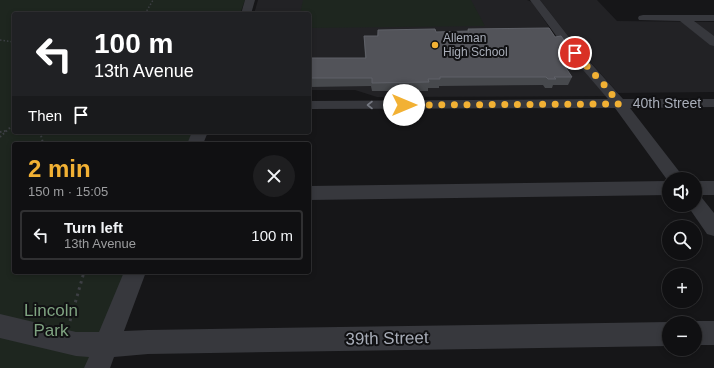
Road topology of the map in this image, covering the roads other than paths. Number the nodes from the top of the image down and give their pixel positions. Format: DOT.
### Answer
graph roads {
  1 [pos="250,0"];
  2 [pos="535,0"];
  3 [pos="247,12"];
  4 [pos="643,18"];
  5 [pos="683,18"];
  6 [pos="714,18"];
  7 [pos="714,42"];
  8 [pos="714,103"];
  9 [pos="619,104"];
  10 [pos="311,106"];
  11 [pos="671,172"];
  12 [pos="662,188"];
  13 [pos="702,188"];
  14 [pos="714,188"];
  15 [pos="311,193"];
  16 [pos="702,212"];
  17 [pos="714,228"];
  18 [pos="135,274"];
  19 [pos="0,326"];
  20 [pos="702,333"];
  21 [pos="714,333"];
  22 [pos="662,334"];
  23 [pos="106,345"];
  24 [pos="97,368"];
  1 -- 3 [label="street"];
  2 -- 9 [label="street"];
  4 -- 5 [label="street"];
  5 -- 6 [label="street"];
  5 -- 7 [label="street"];
  8 -- 9 [label="street, 40th Street"];
  9 -- 10 [label="street, 40th Street, one-way"];
  9 -- 11 [label="street"];
  12 -- 15 [label="street"];
  13 -- 14 [label="street"];
  16 -- 17 [label="street"];
  18 -- 23 [label="street"];
  19 -- 23 [label="street, 39th Street"];
  20 -- 21 [label="street"];
  22 -- 23 [label="street, 39th Street"];
  23 -- 24 [label="street"];
}
